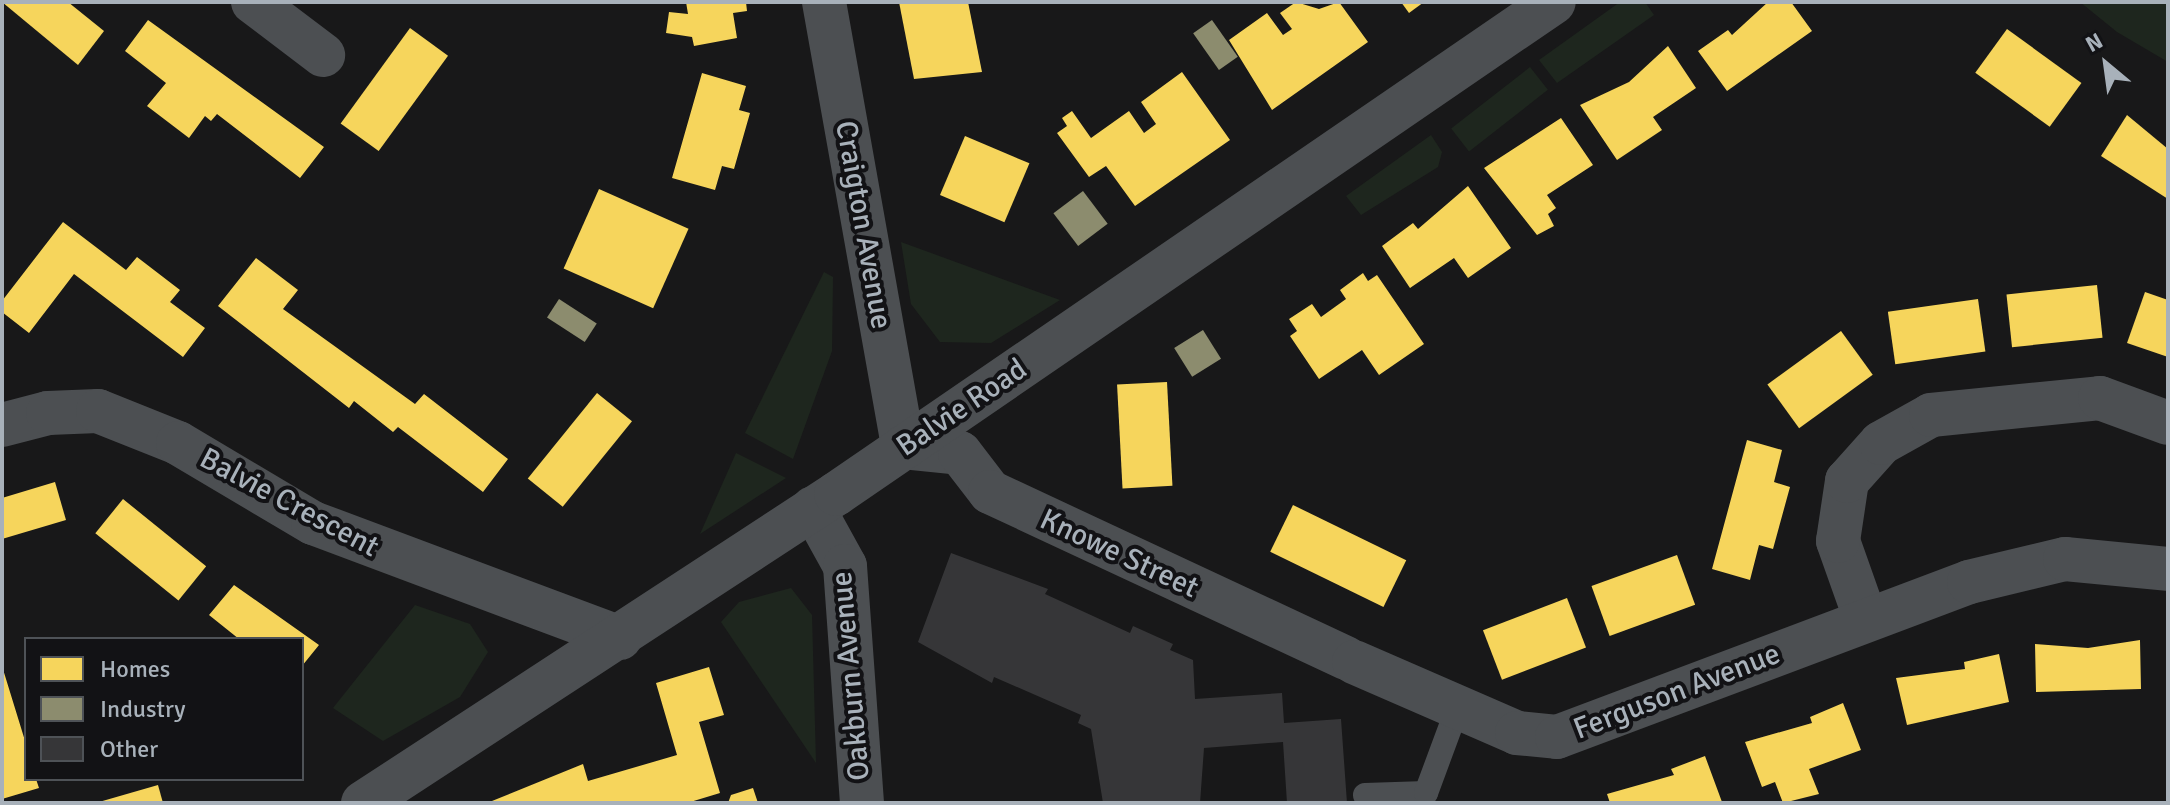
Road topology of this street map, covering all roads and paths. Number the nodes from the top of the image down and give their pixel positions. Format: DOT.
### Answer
graph roads {
  1 [pos="253,2"];
  2 [pos="824,2"];
  3 [pos="1554,2"];
  4 [pos="323,55"];
  5 [pos="2168,423"];
  6 [pos="2,425"];
  7 [pos="903,447"];
  8 [pos="813,508"];
  9 [pos="2168,569"];
  10 [pos="1866,620"];
  11 [pos="620,638"];
  12 [pos="1350,660"];
  13 [pos="1457,709"];
  14 [pos="1365,795"];
  15 [pos="363,803"];
  16 [pos="862,803"];
  1 -- 4 [label="street"];
  2 -- 7 [label="street, Craigton Avenue"];
  3 -- 7 [label="street, Balvie Road"];
  5 -- 10 [label="street"];
  6 -- 11 [label="street, Balvie Crescent"];
  7 -- 8 [label="street, Balvie Road"];
  7 -- 12 [label="street, Knowe Street"];
  8 -- 11 [label="street, Balvie Road"];
  8 -- 16 [label="street, Oakburn Avenue"];
  9 -- 10 [label="street, Ferguson Avenue"];
  10 -- 13 [label="street, Ferguson Avenue"];
  11 -- 15 [label="street, Balvie Road"];
  12 -- 13 [label="street, Ferguson Avenue"];
  13 -- 14 [label="lane"];
}
